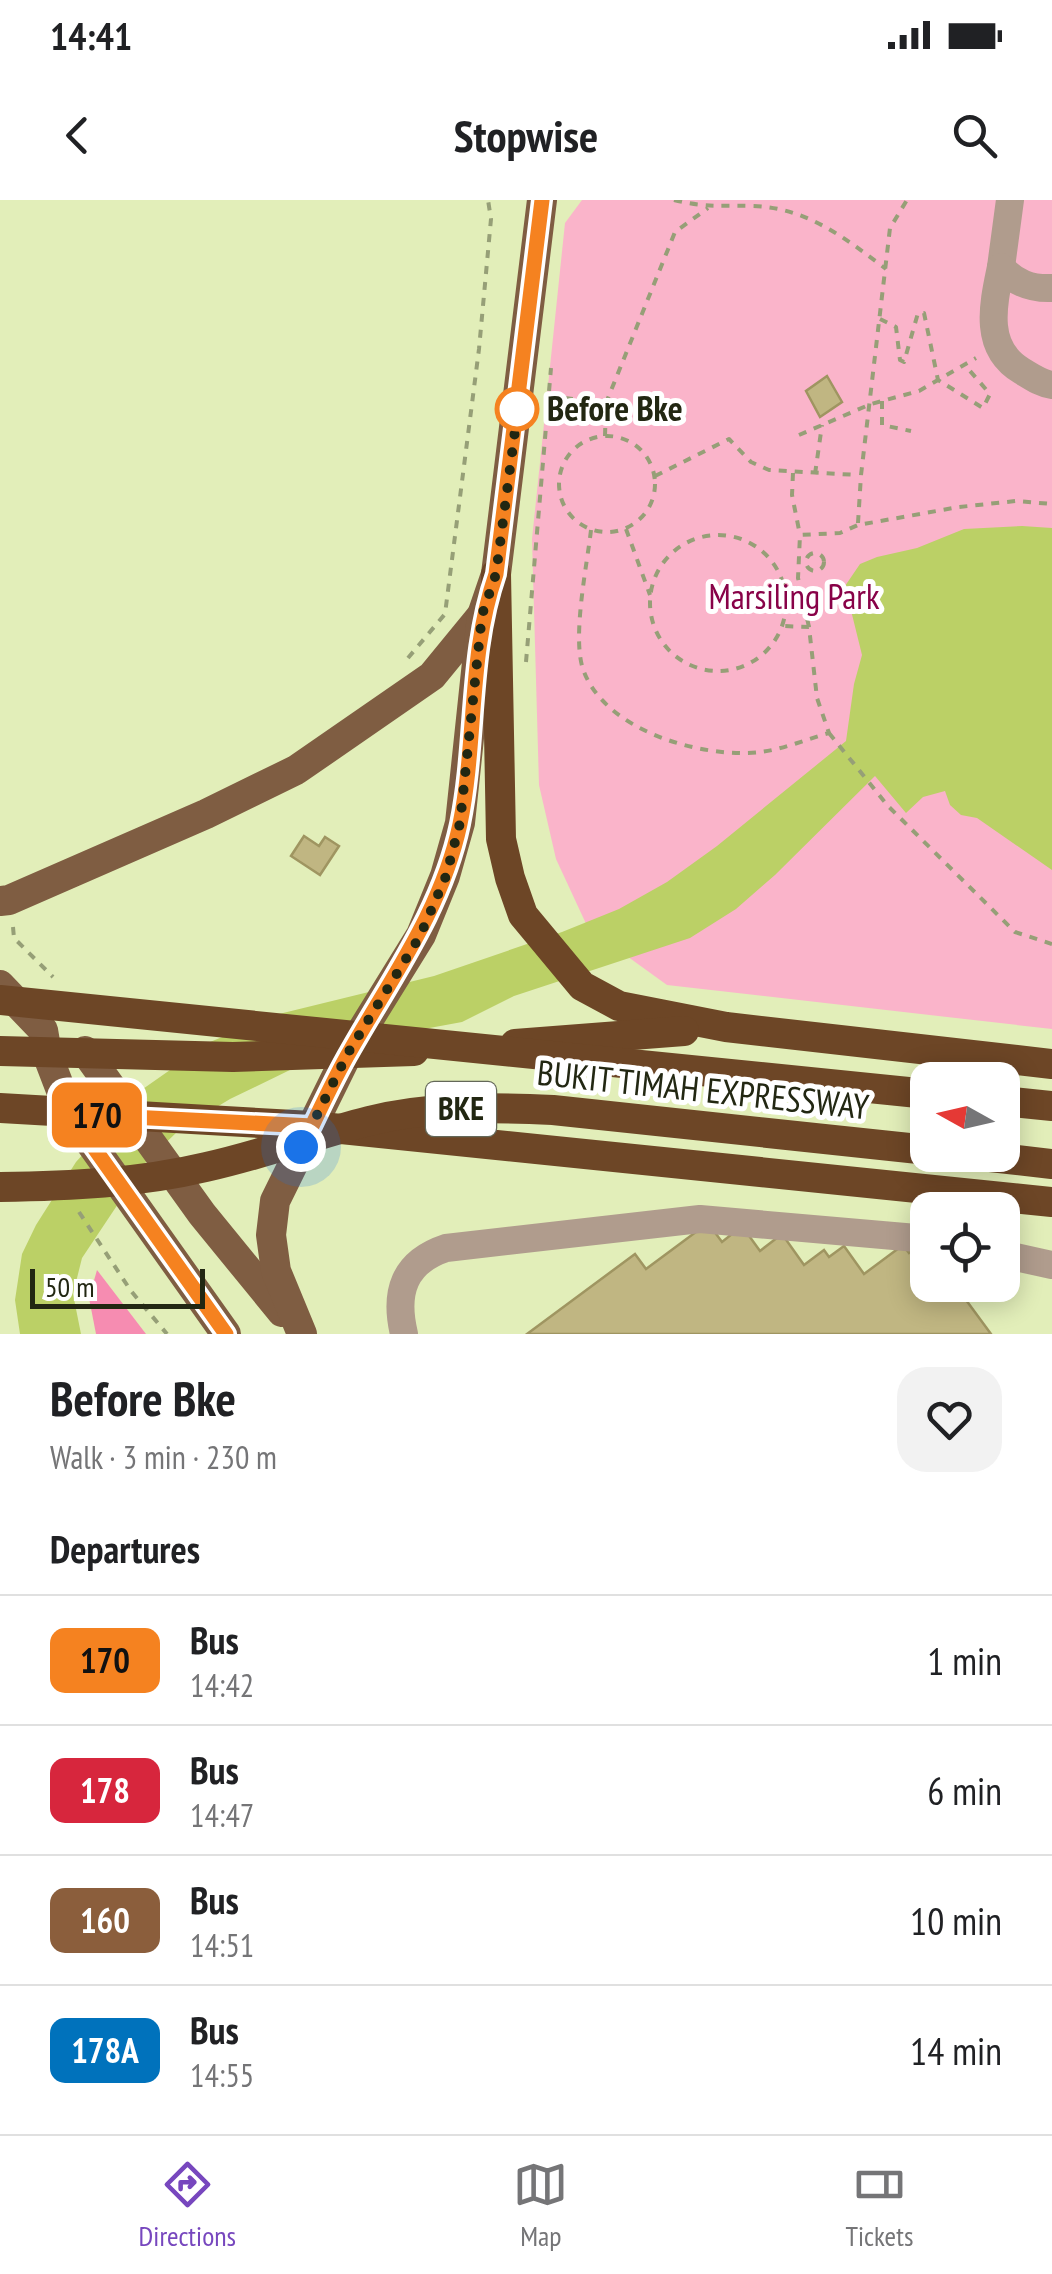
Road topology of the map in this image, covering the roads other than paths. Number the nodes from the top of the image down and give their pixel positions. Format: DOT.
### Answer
graph roads {
  1 [pos="542,200"];
  2 [pos="558,200"];
  3 [pos="1010,200"];
  4 [pos="535,268"];
  5 [pos="1001,268"];
  6 [pos="1052,288"];
  7 [pos="1052,384"];
  8 [pos="496,574"];
  9 [pos="482,615"];
  10 [pos="5,900"];
  11 [pos="0,985"];
  12 [pos="0,1000"];
  13 [pos="726,1028"];
  14 [pos="0,1051"];
  15 [pos="85,1052"];
  16 [pos="362,1053"];
  17 [pos="47,1054"];
  18 [pos="1052,1064"];
  19 [pos="910,1092"];
  20 [pos="1020,1103"];
  21 [pos="1052,1106"];
  22 [pos="0,1108"];
  23 [pos="70,1114"];
  24 [pos="130,1117"];
  25 [pos="312,1126"];
  26 [pos="910,1148"];
  27 [pos="1020,1160"];
  28 [pos="1052,1164"];
  29 [pos="0,1186"];
  30 [pos="1052,1202"];
  31 [pos="910,1237"];
  32 [pos="1020,1258"];
  33 [pos="1052,1264"];
  34 [pos="218,1323"];
  35 [pos="301,1334"];
  36 [pos="404,1334"];
  1 -- 4 [label="main road"];
  2 -- 4 [label="main road"];
  3 -- 5 [label="lane"];
  4 -- 8 [label="main road"];
  5 -- 6 [label="lane"];
  5 -- 7 [label="lane"];
  8 -- 9 [label="main road"];
  8 -- 13 [label="highway"];
  9 -- 10 [label="main road"];
  9 -- 16 [label="main road"];
  11 -- 17 [label="main road"];
  12 -- 19 [label="highway, BUKIT TIMAH EXPRESSWAY / BKE, bridge"];
  13 -- 16 [label="highway"];
  13 -- 18 [label="highway"];
  14 -- 17 [label="highway"];
  15 -- 16 [label="highway"];
  15 -- 17 [label="highway"];
  15 -- 24 [label="main road"];
  16 -- 25 [label="main road"];
  17 -- 23 [label="main road"];
  20 -- 21 [label="highway"];
  22 -- 23 [label="highway"];
  23 -- 24 [label="highway"];
  23 -- 34 [label="main road"];
  24 -- 25 [label="highway"];
  24 -- 35 [label="main road"];
  25 -- 30 [label="highway"];
  25 -- 35 [label="main road"];
  26 -- 29 [label="highway, BUKIT TIMAH EXPRESSWAY / BKE, bridge"];
  27 -- 28 [label="highway"];
  31 -- 36 [label="lane"];
  32 -- 33 [label="lane"];
}
